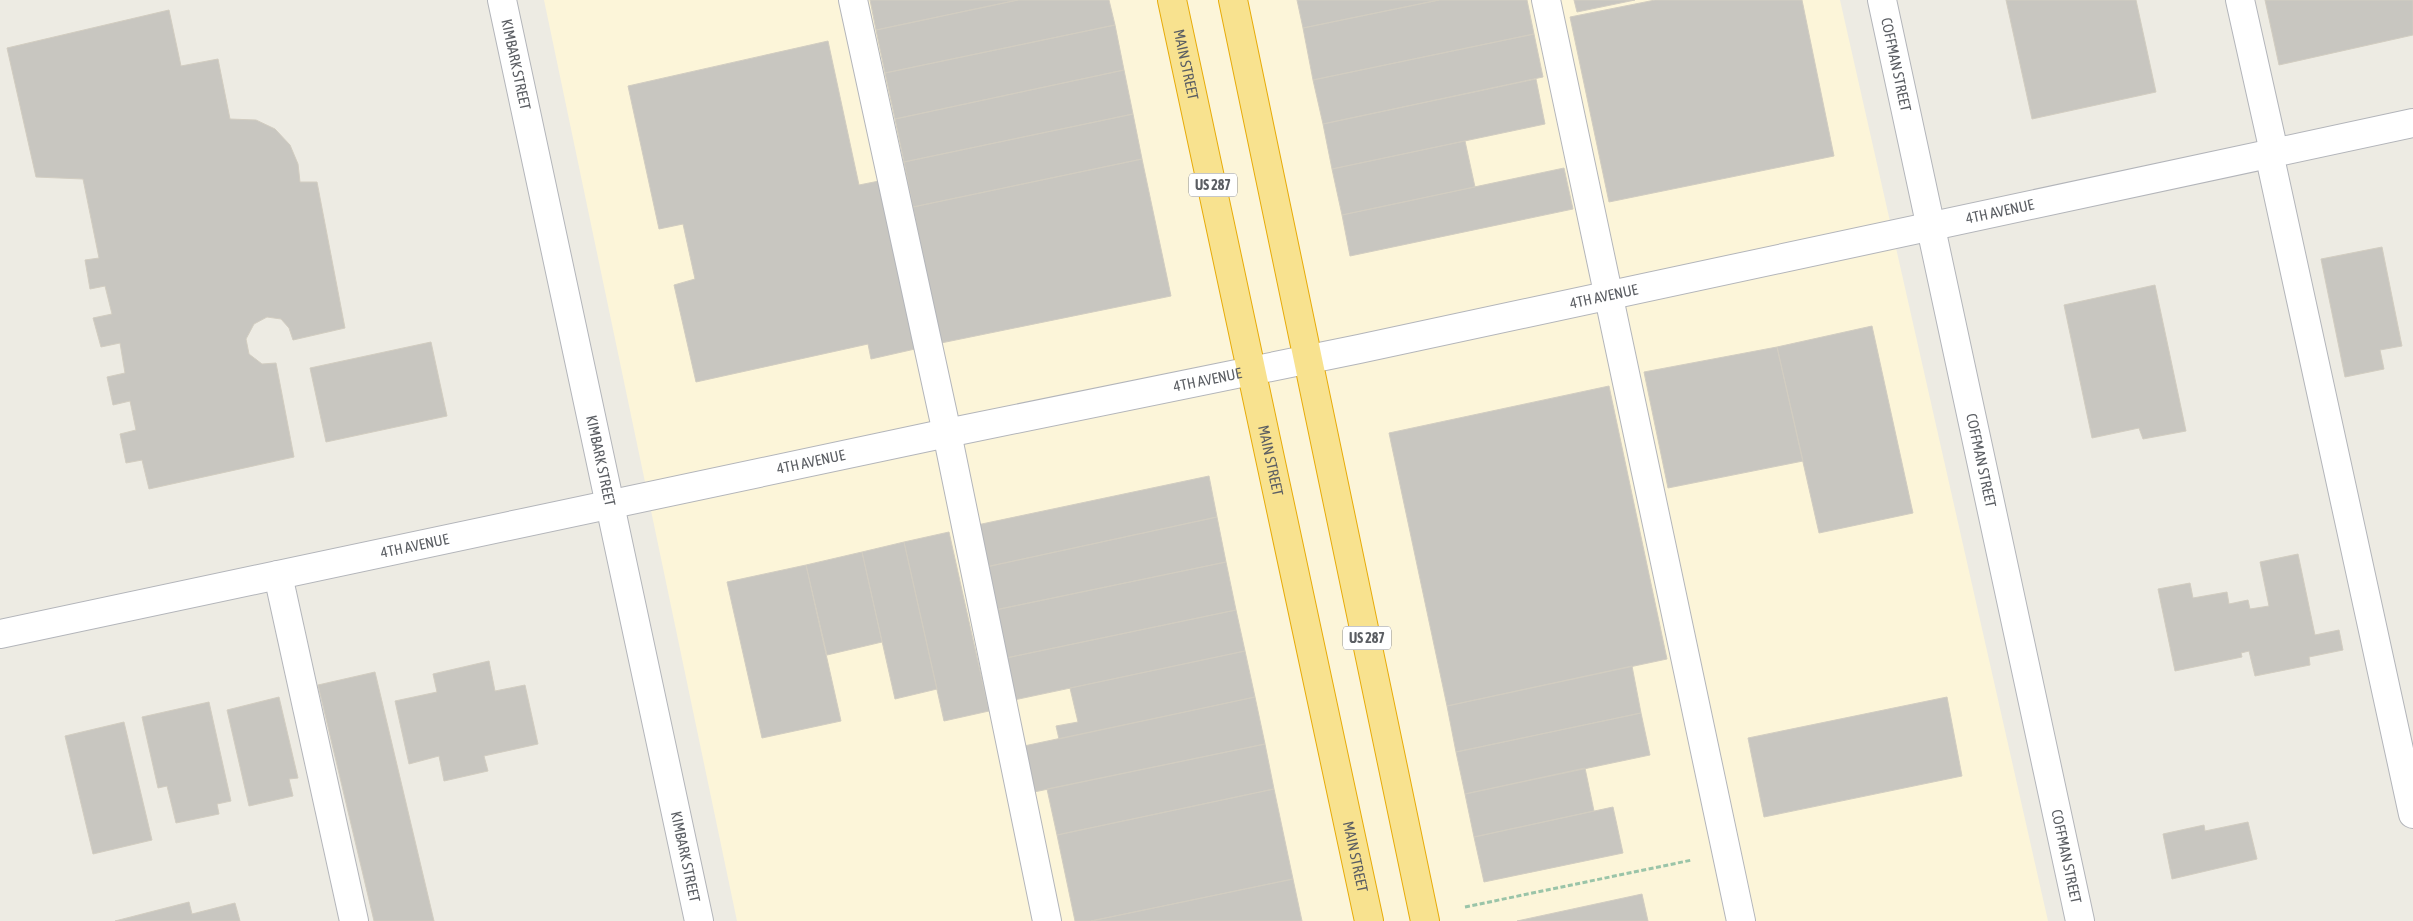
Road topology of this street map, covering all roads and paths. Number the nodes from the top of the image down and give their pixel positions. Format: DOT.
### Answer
graph roads {
  1 [pos="502,0"];
  2 [pos="854,0"];
  3 [pos="1172,0"];
  4 [pos="1233,0"];
  5 [pos="1546,0"];
  6 [pos="1882,0"];
  7 [pos="2240,0"];
  8 [pos="2413,123"];
  9 [pos="2271,153"];
  10 [pos="1931,226"];
  11 [pos="1607,294"];
  12 [pos="1308,359"];
  13 [pos="1252,370"];
  14 [pos="947,433"];
  15 [pos="609,504"];
  16 [pos="278,574"];
  17 [pos="0,634"];
  18 [pos="2413,814"];
  19 [pos="1727,853"];
  20 [pos="1465,907"];
  21 [pos="354,921"];
  22 [pos="699,921"];
  23 [pos="1047,921"];
  24 [pos="1369,921"];
  25 [pos="1425,921"];
  26 [pos="1741,921"];
  27 [pos="2080,921"];
  1 -- 15 [label="street, KIMBARK STREET"];
  2 -- 14 [label="street"];
  3 -- 13 [label="highway, MAIN STREET / US 287"];
  4 -- 12 [label="highway, US 287"];
  5 -- 11 [label="street"];
  6 -- 10 [label="street, COFFMAN STREET"];
  7 -- 9 [label="street"];
  8 -- 9 [label="street, 4TH AVENUE"];
  9 -- 10 [label="street, 4TH AVENUE"];
  9 -- 18 [label="street"];
  10 -- 11 [label="street, 4TH AVENUE"];
  10 -- 27 [label="street, COFFMAN STREET"];
  11 -- 12 [label="street, 4TH AVENUE"];
  11 -- 19 [label="street"];
  12 -- 13 [label="street, 4TH AVENUE"];
  12 -- 25 [label="highway, US 287"];
  13 -- 14 [label="street, 4TH AVENUE"];
  13 -- 24 [label="highway, MAIN STREET / US 287"];
  14 -- 15 [label="street, 4TH AVENUE"];
  14 -- 23 [label="street"];
  15 -- 16 [label="street, 4TH AVENUE"];
  15 -- 22 [label="street, KIMBARK STREET"];
  16 -- 17 [label="street, 4TH AVENUE"];
  16 -- 21 [label="street"];
  19 -- 20 [label="path"];
  19 -- 26 [label="street"];
}
